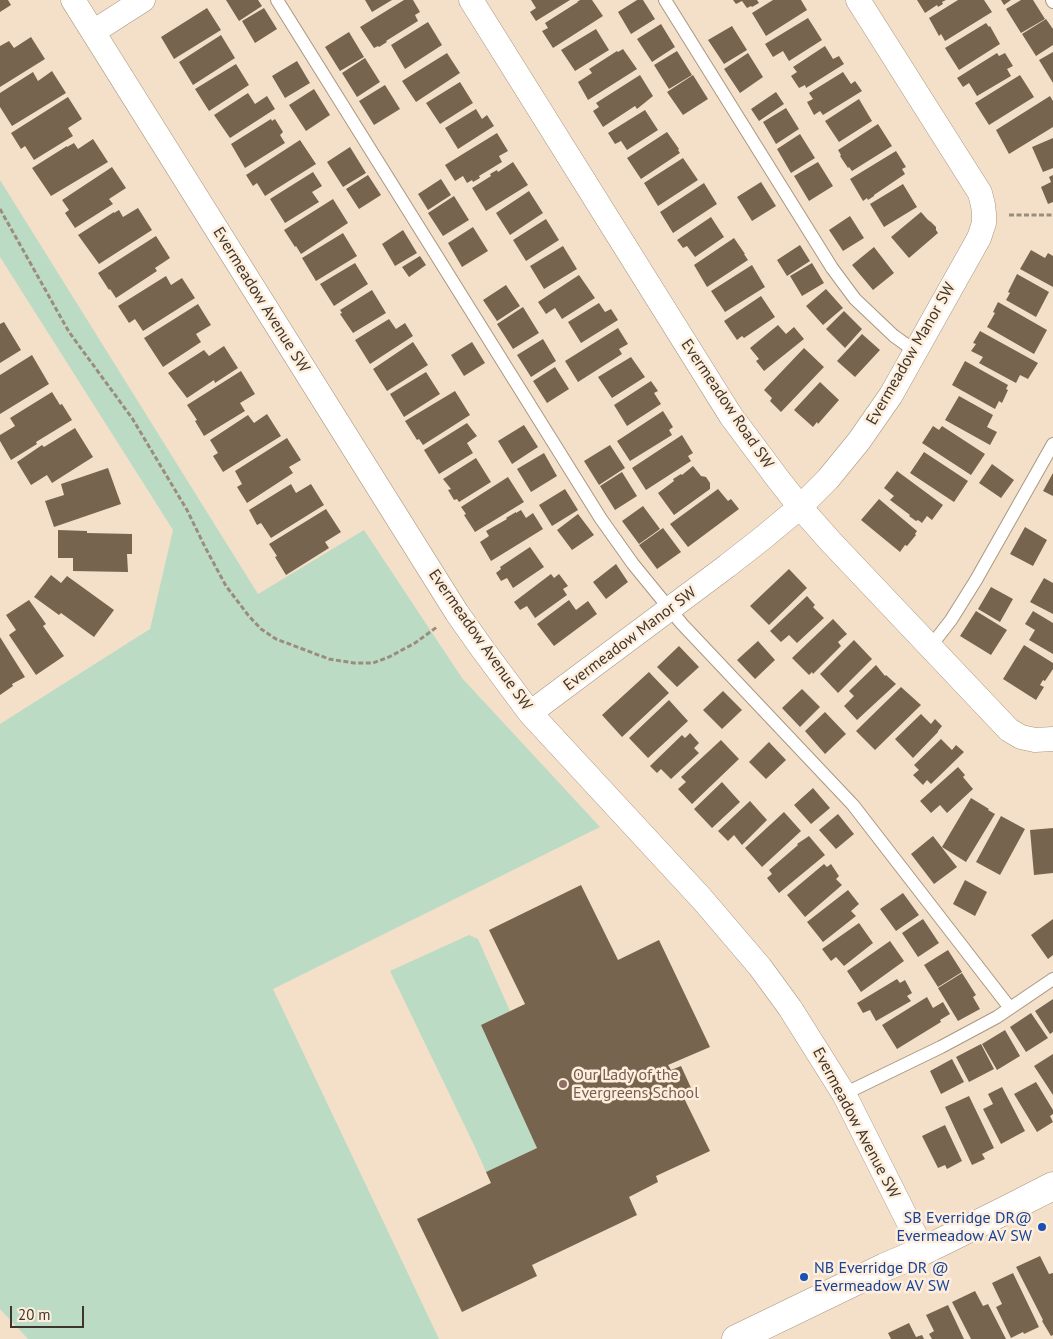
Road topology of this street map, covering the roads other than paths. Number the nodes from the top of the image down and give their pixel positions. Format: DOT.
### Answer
graph roads {
  1 [pos="74,0"];
  2 [pos="144,0"];
  3 [pos="277,0"];
  4 [pos="471,0"];
  5 [pos="665,0"];
  6 [pos="858,0"];
  7 [pos="93,32"];
  8 [pos="915,351"];
  9 [pos="1053,444"];
  10 [pos="800,507"];
  11 [pos="670,609"];
  12 [pos="930,647"];
  13 [pos="530,713"];
  14 [pos="1053,739"];
  15 [pos="1053,979"];
  16 [pos="1010,1008"];
  17 [pos="844,1094"];
  18 [pos="1053,1186"];
  19 [pos="923,1251"];
  20 [pos="736,1339"];
  1 -- 7 [label="street, Evermeadow Avenue SW"];
  2 -- 7 [label="street"];
  3 -- 11 [label="lane"];
  4 -- 10 [label="street, Evermeadow Road SW"];
  5 -- 8 [label="lane"];
  6 -- 8 [label="street, Evermeadow Manor SW"];
  7 -- 13 [label="street, Evermeadow Avenue SW"];
  8 -- 10 [label="street, Evermeadow Manor SW"];
  9 -- 12 [label="lane"];
  10 -- 11 [label="street, Evermeadow Manor SW"];
  10 -- 12 [label="street, Evermeadow Road SW"];
  11 -- 13 [label="street, Evermeadow Manor SW"];
  11 -- 16 [label="lane"];
  12 -- 14 [label="street, Evermeadow Road SW"];
  13 -- 17 [label="street, Evermeadow Avenue SW"];
  15 -- 16 [label="lane"];
  16 -- 17 [label="lane"];
  17 -- 19 [label="street, Evermeadow Avenue SW"];
  18 -- 19 [label="street"];
  19 -- 20 [label="street"];
}
